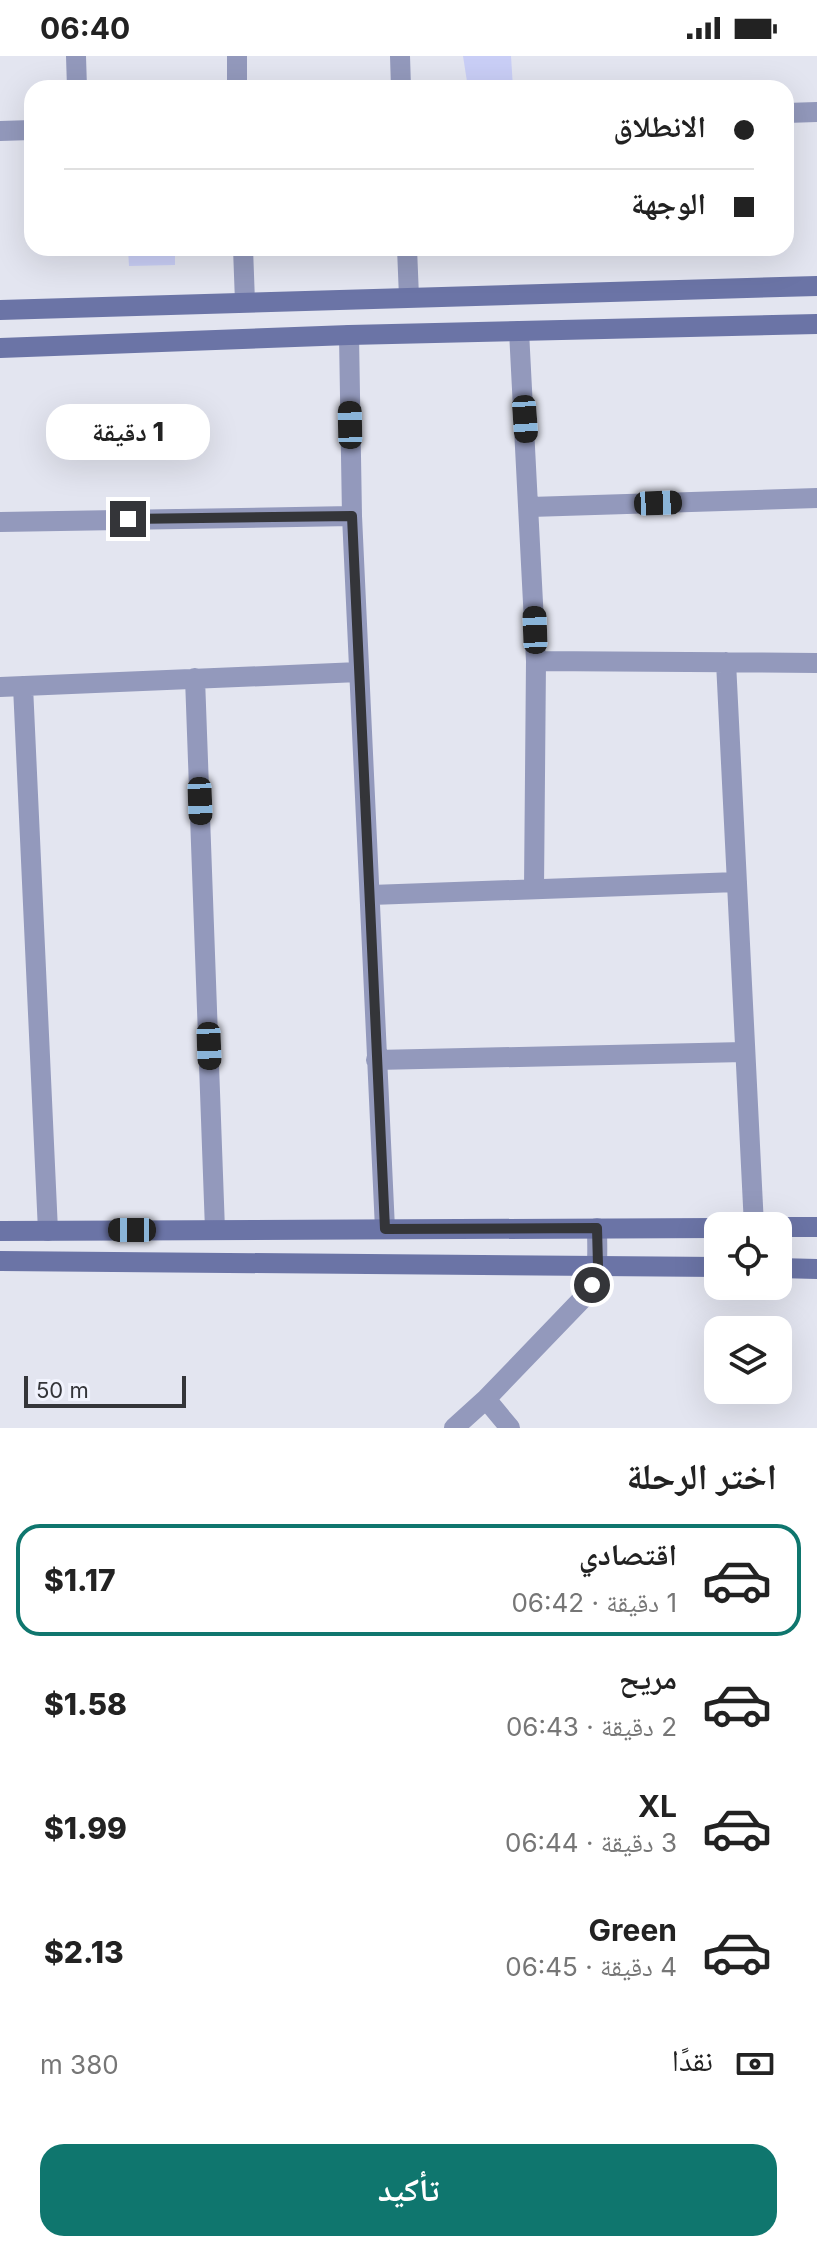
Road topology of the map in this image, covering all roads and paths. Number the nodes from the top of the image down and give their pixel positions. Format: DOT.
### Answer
graph roads {
  1 [pos="76,56"];
  2 [pos="237,56"];
  3 [pos="400,56"];
  4 [pos="77,80"];
  5 [pos="237,80"];
  6 [pos="401,80"];
  7 [pos="817,112"];
  8 [pos="794,113"];
  9 [pos="24,130"];
  10 [pos="0,131"];
  11 [pos="243,256"];
  12 [pos="407,256"];
  13 [pos="817,286"];
  14 [pos="409,297"];
  15 [pos="245,302"];
  16 [pos="122,306"];
  17 [pos="0,310"];
  18 [pos="817,324"];
  19 [pos="519,331"];
  20 [pos="349,335"];
  21 [pos="124,344"];
  22 [pos="0,348"];
  23 [pos="817,498"];
  24 [pos="530,507"];
  25 [pos="352,516"];
  26 [pos="0,522"];
  27 [pos="536,661"];
  28 [pos="726,662"];
  29 [pos="817,663"];
  30 [pos="359,672"];
  31 [pos="195,678"];
  32 [pos="23,686"];
  33 [pos="0,687"];
  34 [pos="737,882"];
  35 [pos="534,889"];
  36 [pos="371,895"];
  37 [pos="744,1052"];
  38 [pos="376,1060"];
  39 [pos="753,1212"];
  40 [pos="792,1227"];
  41 [pos="817,1227"];
  42 [pos="597,1228"];
  43 [pos="704,1228"];
  44 [pos="385,1229"];
  45 [pos="215,1230"];
  46 [pos="0,1231"];
  47 [pos="48,1231"];
  48 [pos="0,1261"];
  49 [pos="598,1266"];
  50 [pos="704,1267"];
  51 [pos="792,1268"];
  52 [pos="817,1269"];
  53 [pos="486,1399"];
  54 [pos="454,1428"];
  55 [pos="510,1428"];
  1 -- 4 [label="street"];
  2 -- 5 [label="street"];
  3 -- 6 [label="street"];
  7 -- 8 [label="street"];
  9 -- 10 [label="street"];
  11 -- 15 [label="street"];
  12 -- 14 [label="street"];
  13 -- 14 [label="main road"];
  14 -- 15 [label="main road"];
  15 -- 16 [label="main road"];
  16 -- 17 [label="main road"];
  16 -- 21 [label="main road"];
  18 -- 19 [label="main road"];
  19 -- 20 [label="main road"];
  19 -- 24 [label="street"];
  20 -- 21 [label="main road"];
  20 -- 25 [label="street"];
  21 -- 22 [label="main road"];
  23 -- 24 [label="street"];
  24 -- 27 [label="street"];
  25 -- 26 [label="street"];
  25 -- 30 [label="street"];
  27 -- 28 [label="street"];
  27 -- 35 [label="street"];
  28 -- 29 [label="street"];
  28 -- 34 [label="street"];
  30 -- 31 [label="street"];
  30 -- 36 [label="street"];
  31 -- 32 [label="street"];
  31 -- 45 [label="street"];
  32 -- 33 [label="street"];
  32 -- 47 [label="street"];
  34 -- 35 [label="street"];
  34 -- 37 [label="street"];
  35 -- 36 [label="street"];
  36 -- 38 [label="street"];
  37 -- 38 [label="street"];
  37 -- 39 [label="street"];
  38 -- 44 [label="street"];
  40 -- 41 [label="main road"];
  42 -- 43 [label="main road"];
  42 -- 44 [label="main road"];
  42 -- 49 [label="street"];
  44 -- 45 [label="main road"];
  45 -- 47 [label="main road"];
  46 -- 47 [label="main road"];
  48 -- 49 [label="main road"];
  49 -- 50 [label="main road"];
  49 -- 53 [label="street"];
  51 -- 52 [label="main road"];
  53 -- 54 [label="street"];
  53 -- 55 [label="street"];
}
